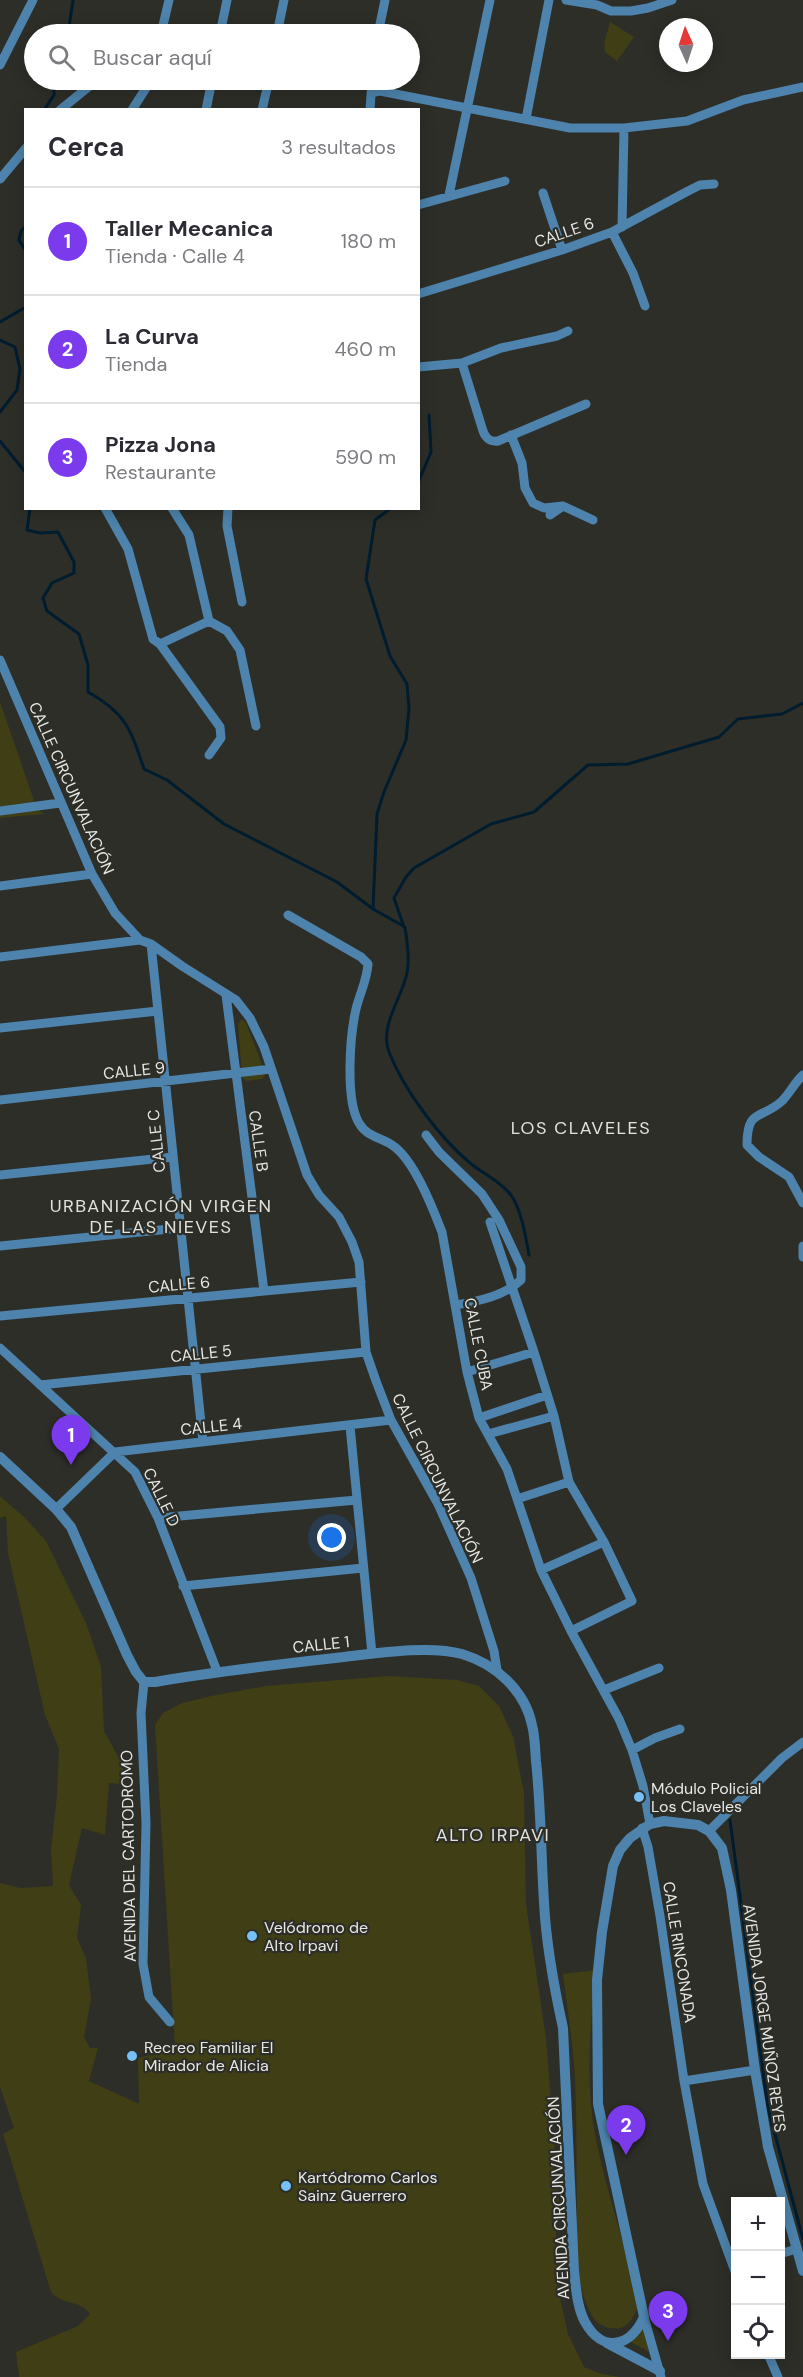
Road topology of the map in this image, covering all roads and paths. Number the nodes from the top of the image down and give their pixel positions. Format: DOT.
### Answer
graph roads {
  1 [pos="33,0"];
  2 [pos="168,0"];
  3 [pos="227,0"];
  4 [pos="284,0"];
  5 [pos="385,0"];
  6 [pos="490,0"];
  7 [pos="549,0"];
  8 [pos="566,0"];
  9 [pos="672,0"];
  10 [pos="649,4"];
  11 [pos="163,24"];
  12 [pos="222,24"];
  13 [pos="279,24"];
  14 [pos="380,24"];
  15 [pos="0,64"];
  16 [pos="803,87"];
  17 [pos="84,90"];
  18 [pos="145,90"];
  19 [pos="210,90"];
  20 [pos="267,90"];
  21 [pos="372,93"];
  22 [pos="62,108"];
  23 [pos="133,108"];
  24 [pos="206,108"];
  25 [pos="262,108"];
  26 [pos="370,108"];
  27 [pos="468,109"];
  28 [pos="526,119"];
  29 [pos="624,128"];
  30 [pos="24,149"];
  31 [pos="0,179"];
  32 [pos="505,181"];
  33 [pos="714,184"];
  34 [pos="543,193"];
  35 [pos="450,195"];
  36 [pos="420,204"];
  37 [pos="622,227"];
  38 [pos="612,232"];
  39 [pos="562,250"];
  40 [pos="420,293"];
  41 [pos="645,306"];
  42 [pos="568,331"];
  43 [pos="462,363"];
  44 [pos="420,368"];
  45 [pos="586,404"];
  46 [pos="511,435"];
  47 [pos="563,506"];
  48 [pos="106,510"];
  49 [pos="173,510"];
  50 [pos="228,510"];
  51 [pos="550,515"];
  52 [pos="593,520"];
  53 [pos="242,602"];
  54 [pos="209,621"];
  55 [pos="160,644"];
  56 [pos="0,660"];
  57 [pos="256,726"];
  58 [pos="209,755"];
  59 [pos="60,803"];
  60 [pos="0,811"];
  61 [pos="92,874"];
  62 [pos="0,886"];
  63 [pos="288,915"];
  64 [pos="140,940"];
  65 [pos="151,944"];
  66 [pos="0,957"];
  67 [pos="226,995"];
  68 [pos="158,1011"];
  69 [pos="0,1028"];
  70 [pos="271,1069"];
  71 [pos="235,1073"];
  72 [pos="803,1075"];
  73 [pos="165,1082"];
  74 [pos="0,1100"];
  75 [pos="426,1135"];
  76 [pos="173,1157"];
  77 [pos="0,1175"];
  78 [pos="803,1203"];
  79 [pos="490,1222"];
  80 [pos="180,1228"];
  81 [pos="0,1246"];
  82 [pos="803,1246"];
  83 [pos="803,1257"];
  84 [pos="361,1282"];
  85 [pos="513,1288"];
  86 [pos="264,1291"];
  87 [pos="188,1298"];
  88 [pos="456,1305"];
  89 [pos="0,1316"];
  90 [pos="0,1348"];
  91 [pos="366,1352"];
  92 [pos="534,1352"];
  93 [pos="195,1368"];
  94 [pos="467,1372"];
  95 [pos="40,1385"];
  96 [pos="547,1395"];
  97 [pos="554,1416"];
  98 [pos="479,1418"];
  99 [pos="391,1420"];
  100 [pos="350,1426"];
  101 [pos="488,1434"];
  102 [pos="203,1442"];
  103 [pos="115,1452"];
  104 [pos="0,1457"];
  105 [pos="568,1482"];
  106 [pos="357,1500"];
  107 [pos="517,1500"];
  108 [pos="56,1509"];
  109 [pos="158,1518"];
  110 [pos="604,1542"];
  111 [pos="363,1568"];
  112 [pos="542,1570"];
  113 [pos="183,1586"];
  114 [pos="571,1631"];
  115 [pos="372,1654"];
  116 [pos="659,1668"];
  117 [pos="497,1670"];
  118 [pos="217,1671"];
  119 [pos="144,1682"];
  120 [pos="604,1690"];
  121 [pos="680,1729"];
  122 [pos="803,1742"];
  123 [pos="632,1750"];
  124 [pos="646,1826"];
  125 [pos="710,1831"];
  126 [pos="170,2022"];
  127 [pos="755,2070"];
  128 [pos="684,2081"];
  129 [pos="795,2249"];
  130 [pos="785,2252"];
  131 [pos="731,2260"];
  132 [pos="803,2271"];
  133 [pos="644,2317"];
  134 [pos="607,2343"];
  135 [pos="770,2359"];
  136 [pos="660,2374"];
  137 [pos="778,2377"];
  1 -- 15 [label="street"];
  2 -- 11 [label="street"];
  3 -- 12 [label="street"];
  4 -- 13 [label="street"];
  5 -- 14 [label="street"];
  6 -- 27 [label="street"];
  7 -- 28 [label="street"];
  8 -- 10 [label="street"];
  9 -- 10 [label="street"];
  16 -- 29 [label="street"];
  17 -- 22 [label="street"];
  18 -- 23 [label="street"];
  19 -- 24 [label="street"];
  20 -- 25 [label="street"];
  21 -- 26 [label="street"];
  21 -- 27 [label="street"];
  27 -- 28 [label="street"];
  27 -- 35 [label="street"];
  28 -- 29 [label="street"];
  29 -- 37 [label="street"];
  30 -- 31 [label="street"];
  32 -- 35 [label="street"];
  33 -- 37 [label="street, CALLE 6"];
  34 -- 39 [label="street"];
  35 -- 36 [label="street"];
  37 -- 38 [label="street, CALLE 6"];
  38 -- 39 [label="street, CALLE 6"];
  38 -- 41 [label="street"];
  39 -- 40 [label="street, CALLE 6"];
  42 -- 43 [label="street"];
  43 -- 44 [label="street"];
  43 -- 46 [label="street"];
  45 -- 46 [label="street"];
  46 -- 47 [label="street"];
  47 -- 51 [label="street"];
  47 -- 52 [label="street"];
  48 -- 55 [label="street"];
  49 -- 54 [label="street"];
  50 -- 53 [label="street"];
  54 -- 55 [label="street"];
  54 -- 57 [label="street"];
  55 -- 58 [label="street"];
  56 -- 59 [label="street, CALLE CIRCUNVALACIÓN"];
  59 -- 60 [label="street"];
  59 -- 61 [label="street, CALLE CIRCUNVALACIÓN"];
  61 -- 62 [label="street"];
  61 -- 64 [label="street, CALLE CIRCUNVALACIÓN"];
  63 -- 88 [label="street, CALLE CUBA"];
  64 -- 65 [label="street, CALLE CIRCUNVALACIÓN"];
  64 -- 66 [label="street"];
  65 -- 67 [label="street, CALLE CIRCUNVALACIÓN"];
  65 -- 68 [label="street, CALLE C"];
  67 -- 70 [label="street, CALLE CIRCUNVALACIÓN"];
  67 -- 71 [label="street, CALLE B"];
  68 -- 69 [label="street"];
  68 -- 73 [label="street, CALLE C"];
  70 -- 71 [label="street, CALLE 9"];
  70 -- 84 [label="street, CALLE CIRCUNVALACIÓN"];
  71 -- 73 [label="street, CALLE 9"];
  71 -- 86 [label="street, CALLE B"];
  72 -- 78 [label="street"];
  73 -- 74 [label="street, CALLE 9"];
  73 -- 76 [label="street, CALLE C"];
  75 -- 85 [label="street"];
  76 -- 77 [label="street"];
  76 -- 80 [label="street, CALLE C"];
  79 -- 85 [label="street"];
  80 -- 81 [label="street"];
  80 -- 87 [label="street, CALLE C"];
  82 -- 83 [label="street"];
  84 -- 86 [label="street, CALLE 6"];
  84 -- 91 [label="street, CALLE CIRCUNVALACIÓN"];
  85 -- 88 [label="street"];
  85 -- 92 [label="street"];
  86 -- 87 [label="street, CALLE 6"];
  87 -- 89 [label="street, CALLE 6"];
  87 -- 93 [label="street, CALLE C"];
  88 -- 94 [label="street, CALLE CUBA"];
  90 -- 95 [label="street, CALLE D"];
  91 -- 93 [label="street, CALLE 5"];
  91 -- 99 [label="street, CALLE CIRCUNVALACIÓN"];
  92 -- 94 [label="street"];
  92 -- 96 [label="street"];
  93 -- 95 [label="street, CALLE 5"];
  93 -- 102 [label="street, CALLE C"];
  94 -- 98 [label="street, CALLE CUBA"];
  95 -- 103 [label="street, CALLE D"];
  96 -- 97 [label="street"];
  96 -- 98 [label="street"];
  97 -- 101 [label="street"];
  97 -- 105 [label="street"];
  98 -- 101 [label="street, CALLE CUBA"];
  99 -- 100 [label="street, CALLE 4"];
  99 -- 117 [label="street, CALLE CIRCUNVALACIÓN"];
  100 -- 102 [label="street, CALLE 4"];
  100 -- 106 [label="street"];
  101 -- 107 [label="street, CALLE CUBA"];
  102 -- 103 [label="street, CALLE 4"];
  103 -- 108 [label="street"];
  103 -- 109 [label="street, CALLE D"];
  104 -- 108 [label="street"];
  105 -- 107 [label="street"];
  105 -- 110 [label="street"];
  106 -- 109 [label="street"];
  106 -- 111 [label="street"];
  107 -- 112 [label="street, CALLE CUBA"];
  108 -- 119 [label="street"];
  109 -- 113 [label="street, CALLE D"];
  110 -- 112 [label="street"];
  110 -- 114 [label="street"];
  111 -- 113 [label="street"];
  111 -- 115 [label="street"];
  112 -- 114 [label="street, CALLE CUBA"];
  113 -- 118 [label="street, CALLE D"];
  114 -- 120 [label="street, CALLE CUBA"];
  115 -- 117 [label="street, CALLE 1"];
  115 -- 118 [label="street, CALLE 1"];
  116 -- 120 [label="street"];
  117 -- 134 [label="street, AVENIDA CIRCUNVALACIÓN"];
  118 -- 119 [label="street, CALLE 1"];
  119 -- 126 [label="street, AVENIDA DEL CARTODROMO"];
  120 -- 123 [label="street, CALLE CUBA"];
  121 -- 123 [label="street"];
  122 -- 125 [label="street"];
  123 -- 124 [label="street, CALLE CUBA"];
  124 -- 125 [label="street"];
  124 -- 128 [label="street, CALLE RINCONADA"];
  124 -- 133 [label="street"];
  125 -- 127 [label="street, AVENIDA JORGE MUÑOZ REYES"];
  127 -- 128 [label="street"];
  127 -- 129 [label="street, AVENIDA JORGE MUÑOZ REYES"];
  128 -- 131 [label="street, CALLE RINCONADA"];
  129 -- 130 [label="street"];
  129 -- 132 [label="street, AVENIDA JORGE MUÑOZ REYES"];
  133 -- 134 [label="street"];
  133 -- 136 [label="street"];
  134 -- 136 [label="street, AVENIDA CIRCUNVALACIÓN"];
  135 -- 137 [label="street"];
}
